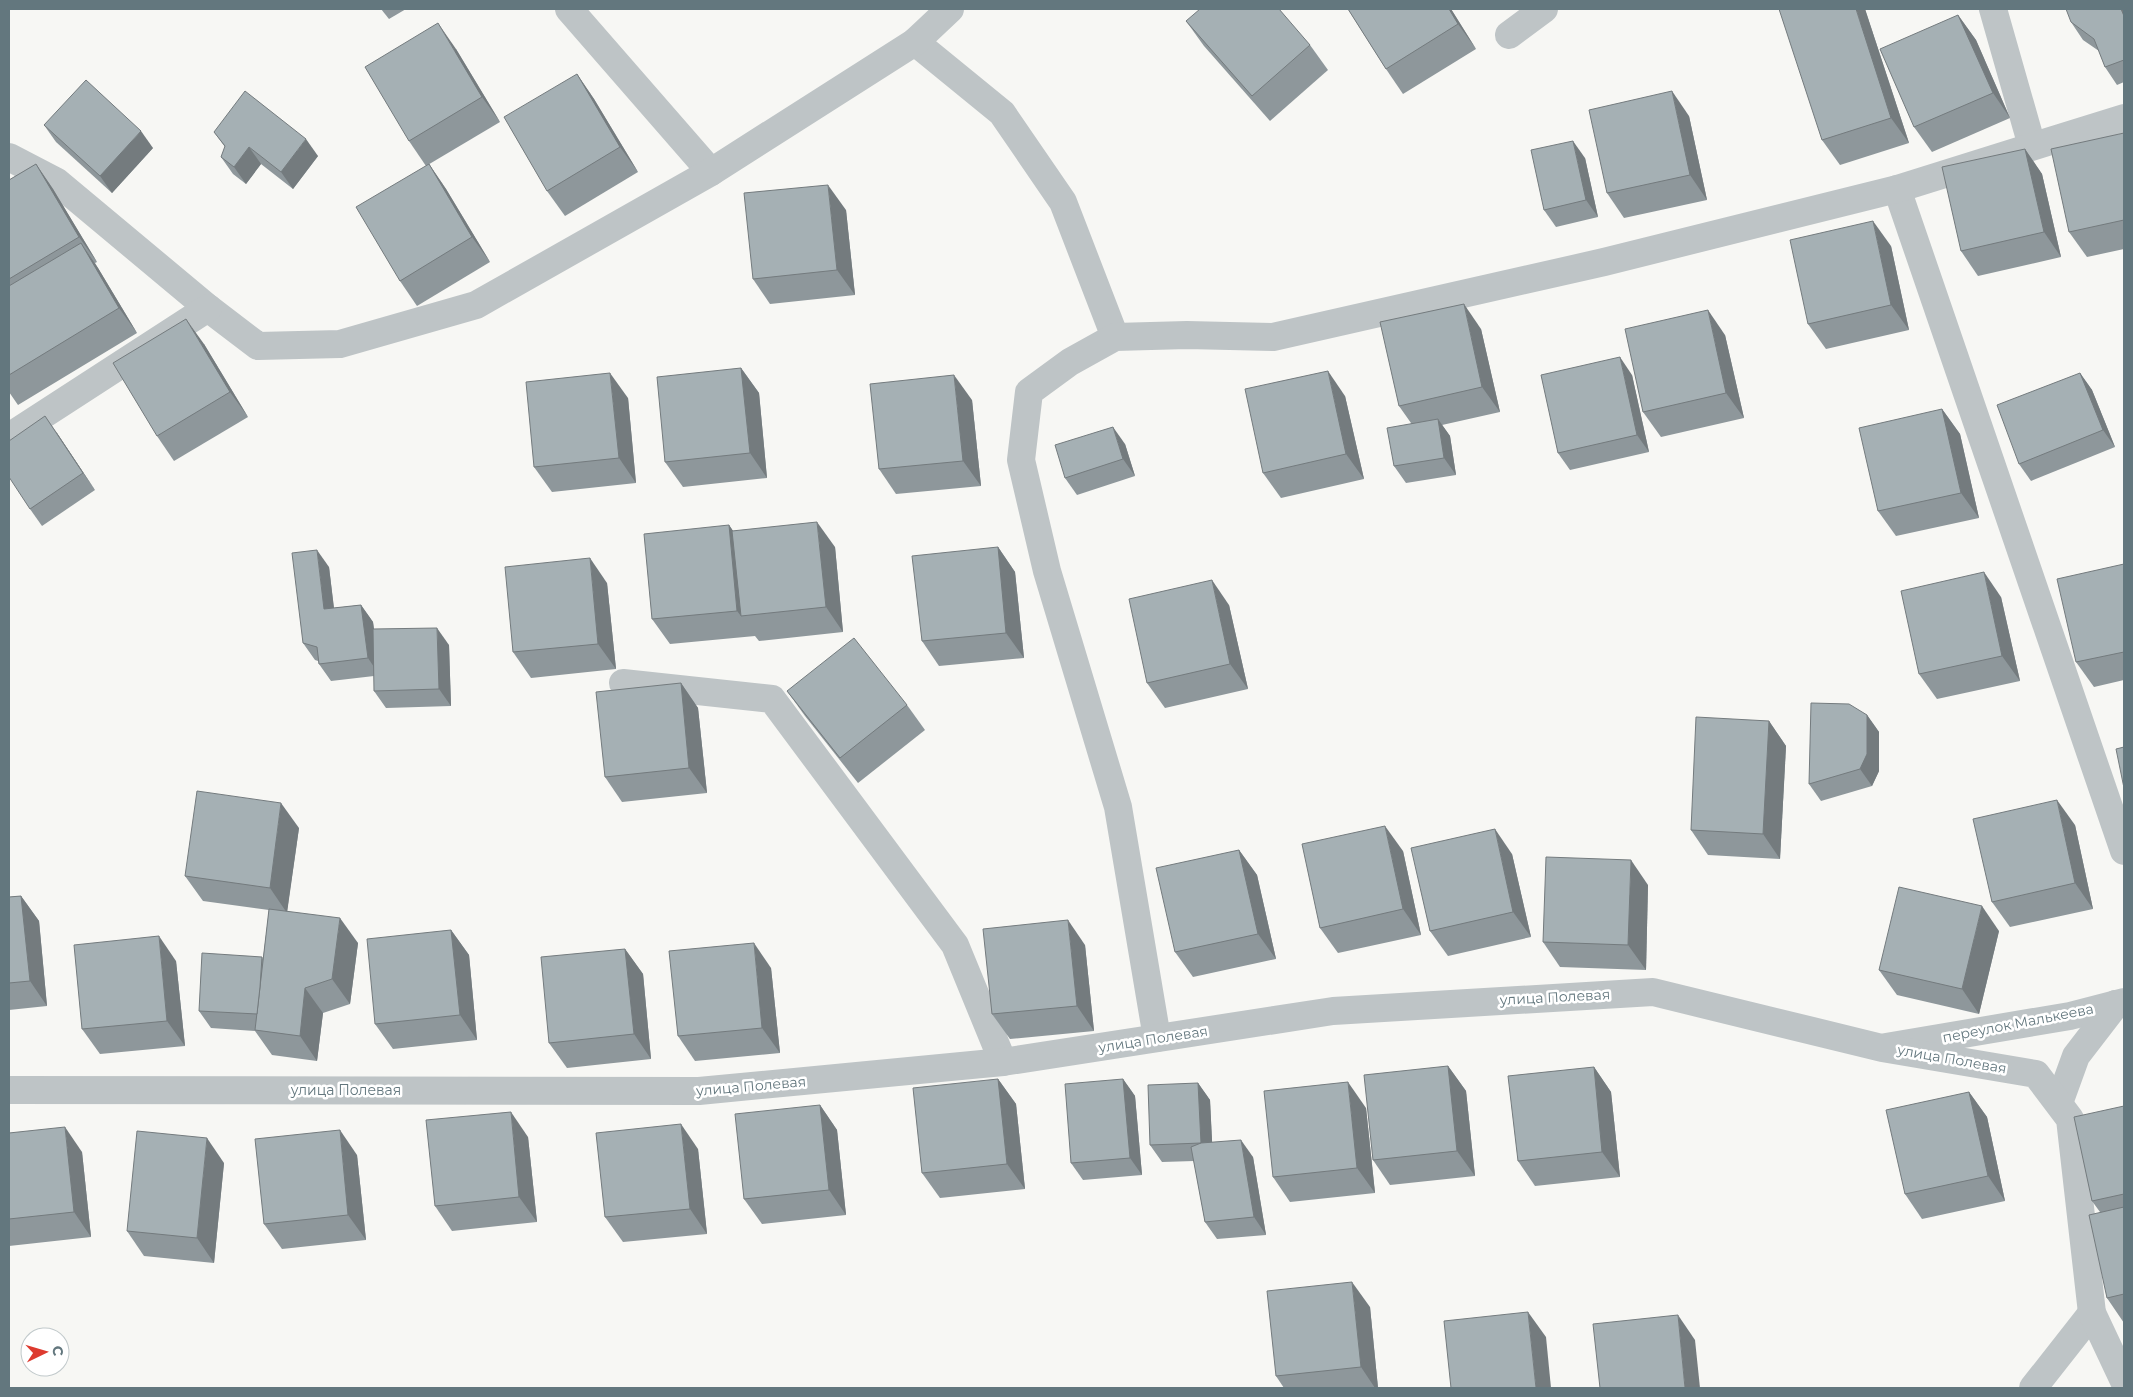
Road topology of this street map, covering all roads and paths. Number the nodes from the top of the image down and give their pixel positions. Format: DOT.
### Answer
graph roads {
  1 [pos="569,9"];
  2 [pos="950,9"];
  3 [pos="1544,9"];
  4 [pos="1993,9"];
  5 [pos="1509,35"];
  6 [pos="915,42"];
  7 [pos="2124,118"];
  8 [pos="2032,146"];
  9 [pos="9,157"];
  10 [pos="711,172"];
  11 [pos="1896,189"];
  12 [pos="208,308"];
  13 [pos="1115,337"];
  14 [pos="9,437"];
  15 [pos="623,683"];
  16 [pos="2124,851"];
  17 [pos="2120,1003"];
  18 [pos="1157,1038"];
  19 [pos="1882,1048"];
  20 [pos="1003,1062"];
  21 [pos="9,1090"];
  22 [pos="2058,1103"];
  23 [pos="2092,1313"];
  24 [pos="2124,1381"];
  25 [pos="2033,1388"];
  1 -- 10 [label="street"];
  2 -- 6 [label="street"];
  3 -- 5 [label="street"];
  4 -- 8 [label="street"];
  6 -- 10 [label="street"];
  6 -- 13 [label="street"];
  7 -- 8 [label="street"];
  8 -- 11 [label="street"];
  9 -- 12 [label="street"];
  10 -- 12 [label="street"];
  11 -- 13 [label="street"];
  11 -- 16 [label="street"];
  12 -- 14 [label="street"];
  13 -- 18 [label="street"];
  15 -- 20 [label="street"];
  17 -- 19 [label="street, переулок Малькеева"];
  17 -- 22 [label="street"];
  18 -- 19 [label="street, улица Полевая"];
  18 -- 20 [label="street, улица Полевая"];
  19 -- 22 [label="street, улица Полевая"];
  20 -- 21 [label="street, улица Полевая"];
  22 -- 23 [label="street, улица Полевая"];
  23 -- 24 [label="street, улица Полевая"];
  23 -- 25 [label="street"];
}
